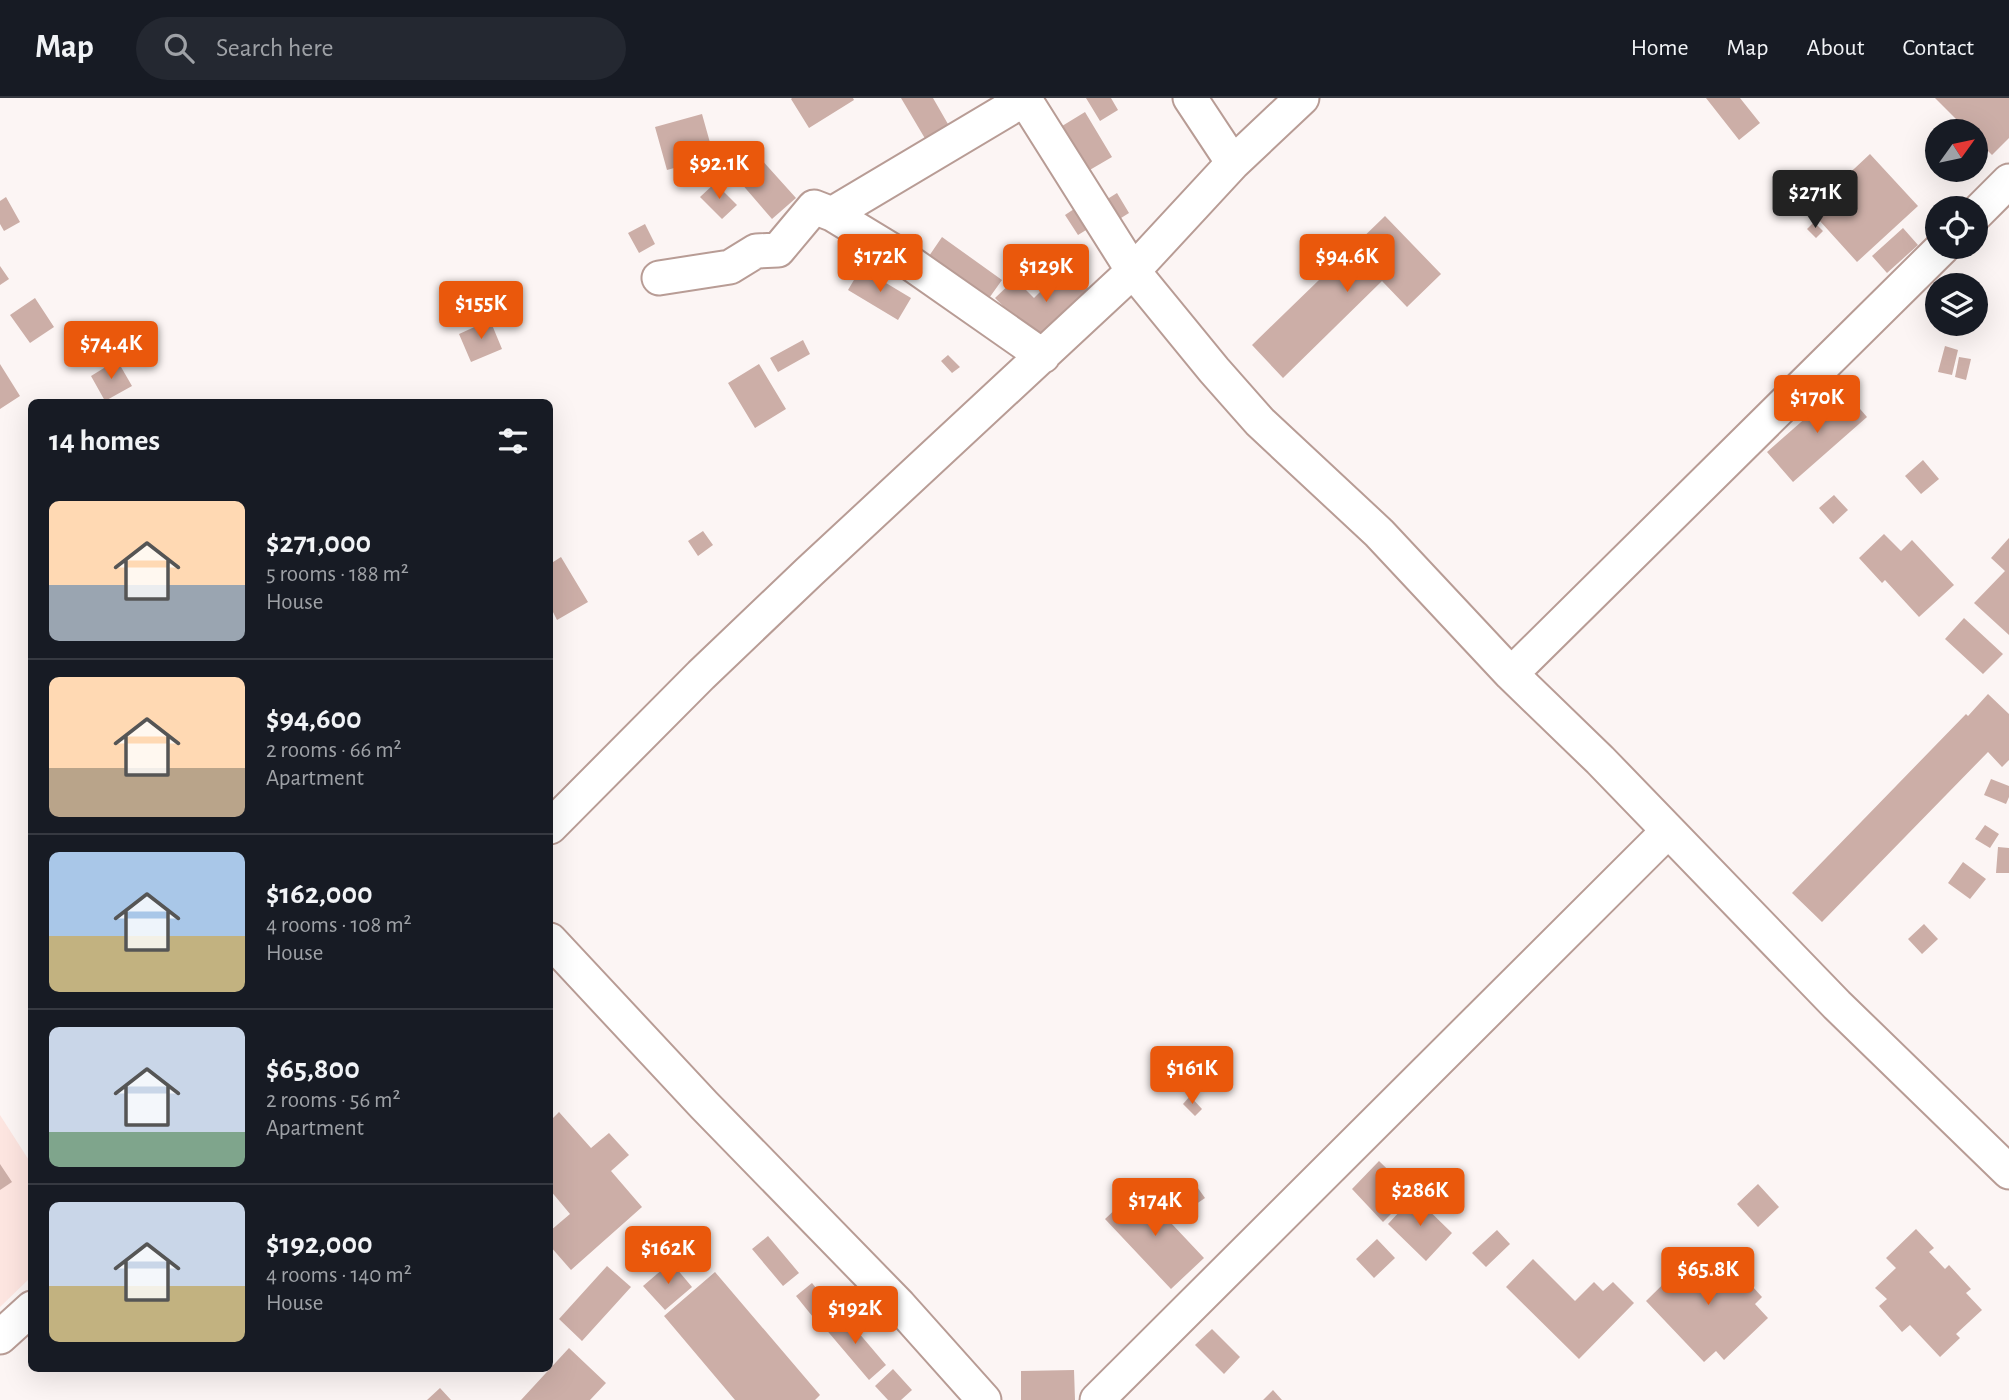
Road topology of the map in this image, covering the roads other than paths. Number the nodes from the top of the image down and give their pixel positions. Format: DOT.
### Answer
graph roads {
  1 [pos="1190,98"];
  2 [pos="1302,98"];
  3 [pos="1024,99"];
  4 [pos="1233,163"];
  5 [pos="2009,181"];
  6 [pos="1988,202"];
  7 [pos="832,214"];
  8 [pos="1931,259"];
  9 [pos="1133,271"];
  10 [pos="659,278"];
  11 [pos="1043,356"];
  12 [pos="1511,674"];
  13 [pos="553,824"];
  14 [pos="1668,831"];
  15 [pos="553,943"];
  16 [pos="2009,1172"];
  17 [pos="28,1312"];
  18 [pos="0,1337"];
  19 [pos="984,1400"];
  20 [pos="1097,1400"];
  1 -- 4 [label="street"];
  2 -- 4 [label="street"];
  3 -- 7 [label="street"];
  3 -- 9 [label="street"];
  4 -- 9 [label="street"];
  5 -- 6 [label="street"];
  7 -- 10 [label="street"];
  7 -- 11 [label="street"];
  8 -- 12 [label="street"];
  9 -- 11 [label="street"];
  9 -- 12 [label="street"];
  11 -- 13 [label="street"];
  12 -- 14 [label="street"];
  14 -- 16 [label="street"];
  14 -- 20 [label="street"];
  15 -- 19 [label="street"];
  17 -- 18 [label="street"];
}
